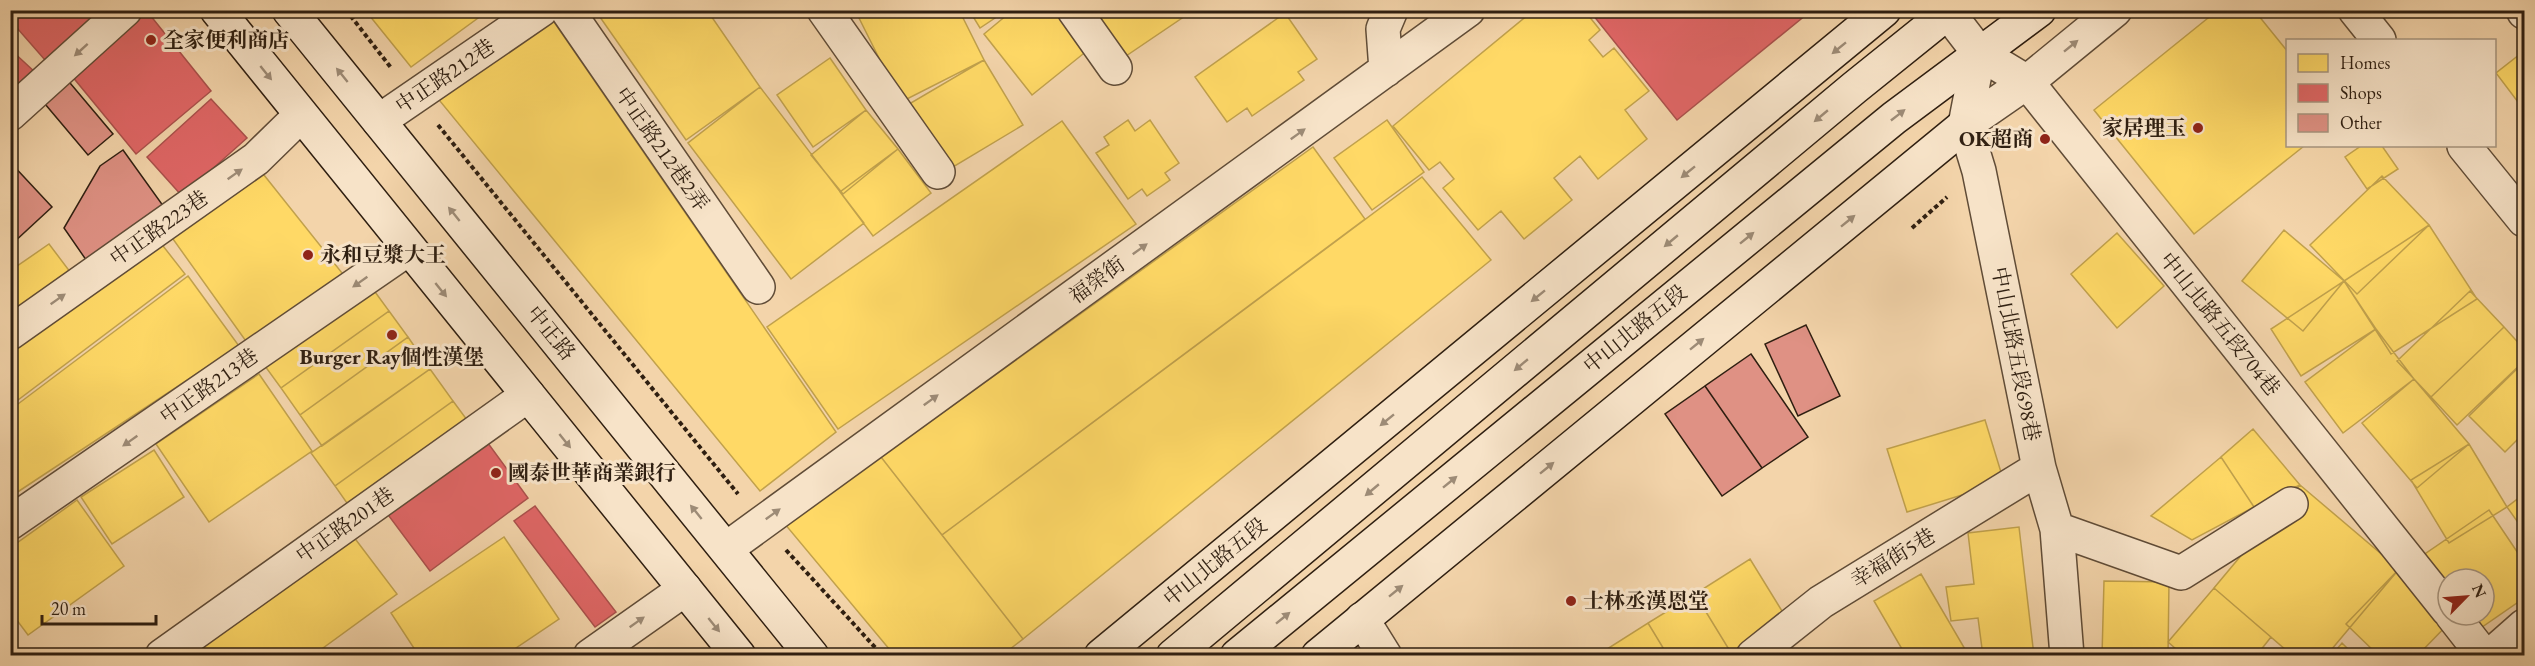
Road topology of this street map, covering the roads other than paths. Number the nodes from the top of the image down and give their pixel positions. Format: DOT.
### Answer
graph roads {
  1 [pos="125,10"];
  2 [pos="217,10"];
  3 [pos="289,10"];
  4 [pos="541,10"];
  5 [pos="567,10"];
  6 [pos="824,10"];
  7 [pos="1074,10"];
  8 [pos="1392,10"];
  9 [pos="1468,10"];
  10 [pos="1884,10"];
  11 [pos="2039,10"];
  12 [pos="2115,10"];
  13 [pos="2355,10"];
  14 [pos="1949,11"];
  15 [pos="2378,39"];
  16 [pos="1979,53"];
  17 [pos="1115,68"];
  18 [pos="1386,70"];
  19 [pos="2027,82"];
  20 [pos="10,114"];
  21 [pos="300,116"];
  22 [pos="379,121"];
  23 [pos="1965,125"];
  24 [pos="2465,147"];
  25 [pos="938,172"];
  26 [pos="2524,220"];
  27 [pos="408,249"];
  28 [pos="758,287"];
  29 [pos="10,333"];
  30 [pos="528,395"];
  31 [pos="2039,468"];
  32 [pos="2291,504"];
  33 [pos="10,523"];
  34 [pos="2057,529"];
  35 [pos="726,549"];
  36 [pos="685,589"];
  37 [pos="2436,595"];
  38 [pos="1362,619"];
  39 [pos="2524,626"];
  40 [pos="2461,627"];
  41 [pos="162,656"];
  42 [pos="590,656"];
  43 [pos="739,656"];
  44 [pos="812,656"];
  45 [pos="1101,656"];
  46 [pos="1173,656"];
  47 [pos="1237,656"];
  48 [pos="1318,656"];
  49 [pos="1385,656"];
  50 [pos="1753,656"];
  51 [pos="2067,656"];
  52 [pos="2484,656"];
  53 [pos="2490,656"];
  1 -- 20 [label="street, one-way"];
  2 -- 21 [label="street, one-way"];
  22 -- 3 [label="street, 中正路, one-way"];
  4 -- 22 [label="street, 中正路212巷"];
  5 -- 28 [label="street, 中正路212巷2弄"];
  6 -- 25 [label="street"];
  7 -- 17 [label="street"];
  8 -- 18 [label="street"];
  9 -- 18 [label="street, 福榮街"];
  10 -- 45 [label="street, 中山北路五段, one-way"];
  11 -- 16 [label="street, 中山北路五段"];
  19 -- 12 [label="street, one-way"];
  13 -- 15 [label="street"];
  14 -- 16 [label="street"];
  14 -- 46 [label="street, 中山北路五段, one-way"];
  16 -- 19 [label="street, 中山北路五段704巷"];
  16 -- 23 [label="street, 中山北路五段698巷"];
  47 -- 16 [label="street, 中山北路五段, one-way"];
  35 -- 18 [label="street, 福榮街, one-way"];
  19 -- 23 [label="street"];
  19 -- 37 [label="street, 中山北路五段704巷"];
  21 -- 27 [label="street"];
  29 -- 21 [label="street, 中正路223巷, one-way"];
  35 -- 22 [label="street, 中正路, one-way"];
  23 -- 31 [label="street, 中山北路五段698巷"];
  38 -- 23 [label="street, one-way"];
  24 -- 26 [label="street"];
  27 -- 30 [label="street, one-way"];
  27 -- 33 [label="street, 中正路213巷, one-way"];
  30 -- 36 [label="street, one-way"];
  30 -- 41 [label="street, 中正路201巷"];
  31 -- 34 [label="street, 中山北路五段698巷"];
  31 -- 50 [label="street, 幸福街5巷"];
  32 -- 34 [label="street"];
  34 -- 51 [label="street, 中山北路五段698巷"];
  35 -- 44 [label="street, 中正路"];
  42 -- 36 [label="street, one-way"];
  36 -- 43 [label="street, one-way"];
  38 -- 48 [label="street"];
  38 -- 49 [label="street"];
  39 -- 53 [label="street"];
  40 -- 52 [label="street"];
}
